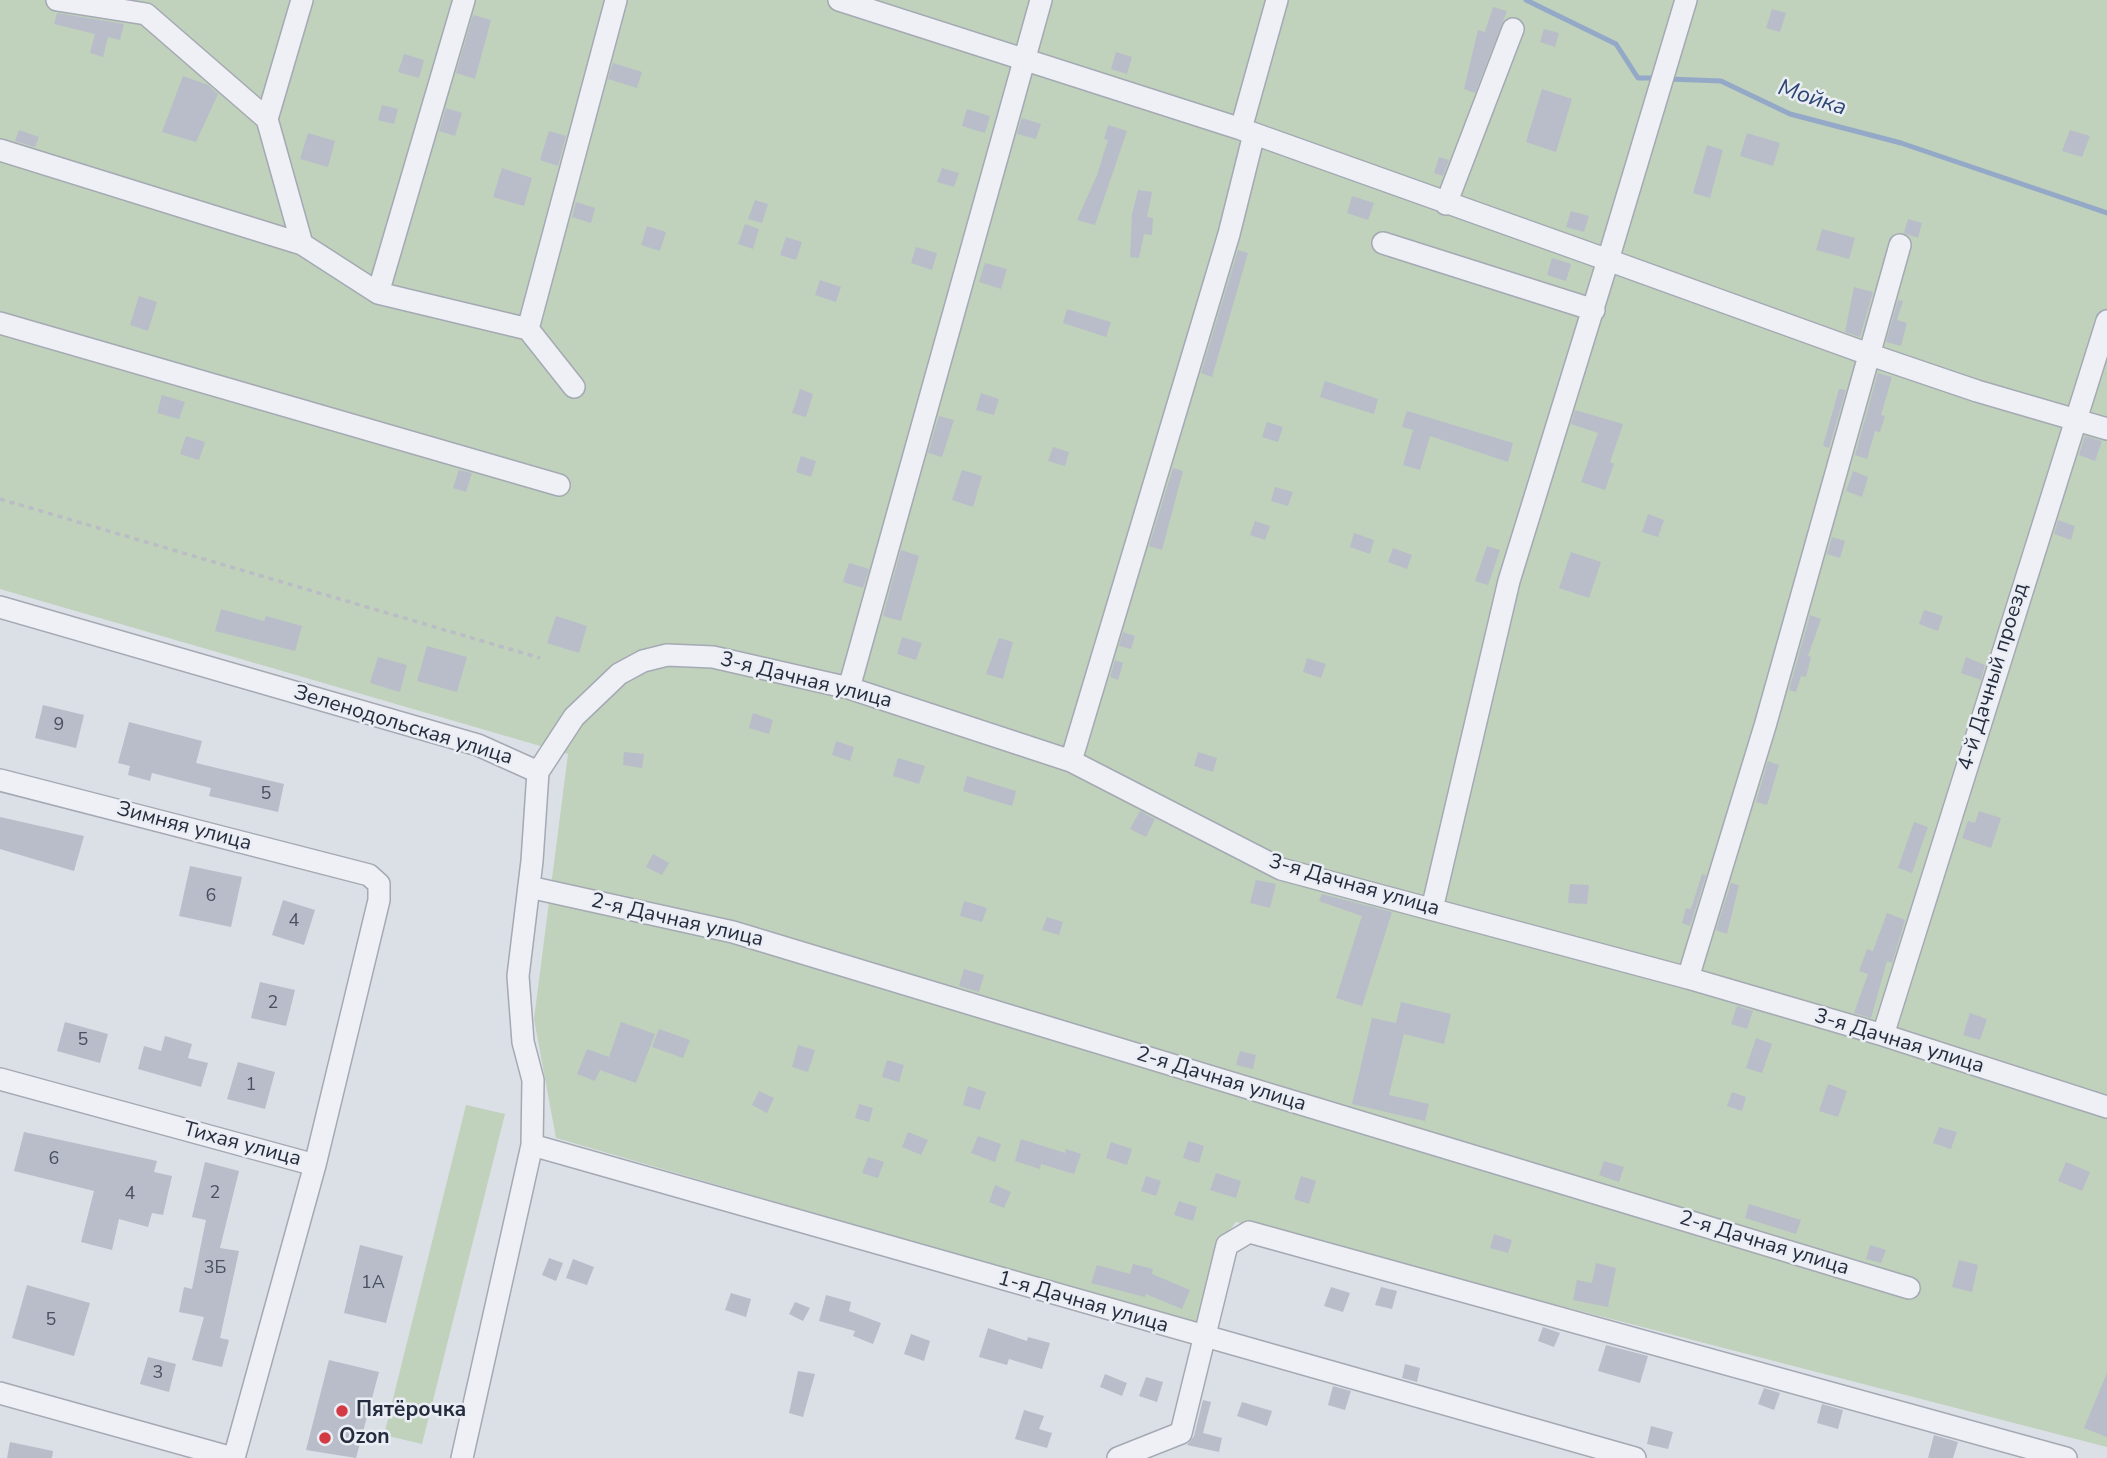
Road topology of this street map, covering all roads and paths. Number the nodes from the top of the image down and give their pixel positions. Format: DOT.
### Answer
graph roads {
  1 [pos="57,0"];
  2 [pos="302,0"];
  3 [pos="464,0"];
  4 [pos="616,0"];
  5 [pos="839,0"];
  6 [pos="1041,0"];
  7 [pos="1277,0"];
  8 [pos="1686,0"];
  9 [pos="136,6"];
  10 [pos="1513,29"];
  11 [pos="1023,60"];
  12 [pos="267,119"];
  13 [pos="1248,132"];
  14 [pos="0,150"];
  15 [pos="1446,204"];
  16 [pos="1383,243"];
  17 [pos="302,244"];
  18 [pos="1900,245"];
  19 [pos="1608,260"];
  20 [pos="378,293"];
  21 [pos="1594,310"];
  22 [pos="2107,321"];
  23 [pos="0,323"];
  24 [pos="528,329"];
  25 [pos="1868,355"];
  26 [pos="574,387"];
  27 [pos="2073,420"];
  28 [pos="2107,429"];
  29 [pos="559,485"];
  30 [pos="0,499"];
  31 [pos="0,607"];
  32 [pos="540,658"];
  33 [pos="849,688"];
  34 [pos="1072,761"];
  35 [pos="538,772"];
  36 [pos="0,779"];
  37 [pos="369,875"];
  38 [pos="529,887"];
  39 [pos="1432,909"];
  40 [pos="1688,978"];
  41 [pos="1883,1035"];
  42 [pos="0,1079"];
  43 [pos="2107,1107"];
  44 [pos="532,1145"];
  45 [pos="315,1164"];
  46 [pos="1909,1288"];
  47 [pos="1204,1338"];
  48 [pos="0,1394"];
  49 [pos="233,1458"];
  50 [pos="462,1458"];
  51 [pos="1118,1458"];
  52 [pos="1635,1458"];
  53 [pos="2066,1458"];
  1 -- 9 [label="street"];
  2 -- 12 [label="street"];
  3 -- 20 [label="street"];
  4 -- 24 [label="street"];
  5 -- 11 [label="street"];
  6 -- 11 [label="street"];
  7 -- 13 [label="street"];
  8 -- 19 [label="street"];
  9 -- 12 [label="street"];
  10 -- 15 [label="street"];
  11 -- 13 [label="street"];
  11 -- 33 [label="street"];
  12 -- 17 [label="street"];
  13 -- 15 [label="street"];
  13 -- 34 [label="street"];
  14 -- 17 [label="street"];
  15 -- 19 [label="street"];
  16 -- 21 [label="street"];
  17 -- 20 [label="street"];
  18 -- 25 [label="street"];
  19 -- 21 [label="street"];
  19 -- 25 [label="street"];
  20 -- 24 [label="street"];
  21 -- 39 [label="street"];
  22 -- 27 [label="street, 4-й Дачный проезд"];
  23 -- 29 [label="street"];
  24 -- 26 [label="street"];
  25 -- 27 [label="street"];
  25 -- 40 [label="street"];
  27 -- 28 [label="street"];
  27 -- 41 [label="street, 4-й Дачный проезд"];
  30 -- 32 [label="path"];
  31 -- 35 [label="street, Зеленодольская улица"];
  33 -- 34 [label="street, 3-я Дачная улица"];
  33 -- 35 [label="street, 3-я Дачная улица"];
  34 -- 39 [label="street, 3-я Дачная улица"];
  35 -- 38 [label="street, Зеленодольская улица"];
  36 -- 37 [label="street, Зимняя улица"];
  37 -- 45 [label="street, Тихая улица"];
  38 -- 44 [label="street, Зеленодольская улица"];
  38 -- 46 [label="street, 2-я Дачная улица"];
  39 -- 40 [label="street, 3-я Дачная улица"];
  40 -- 41 [label="street, 3-я Дачная улица"];
  41 -- 43 [label="street, 3-я Дачная улица"];
  42 -- 45 [label="street, Тихая улица"];
  44 -- 47 [label="street, 1-я Дачная улица"];
  44 -- 50 [label="street, Зеленодольская улица"];
  45 -- 49 [label="street"];
  47 -- 51 [label="street"];
  47 -- 52 [label="street, 1-я Дачная улица"];
  47 -- 53 [label="street"];
  48 -- 49 [label="street"];
}
